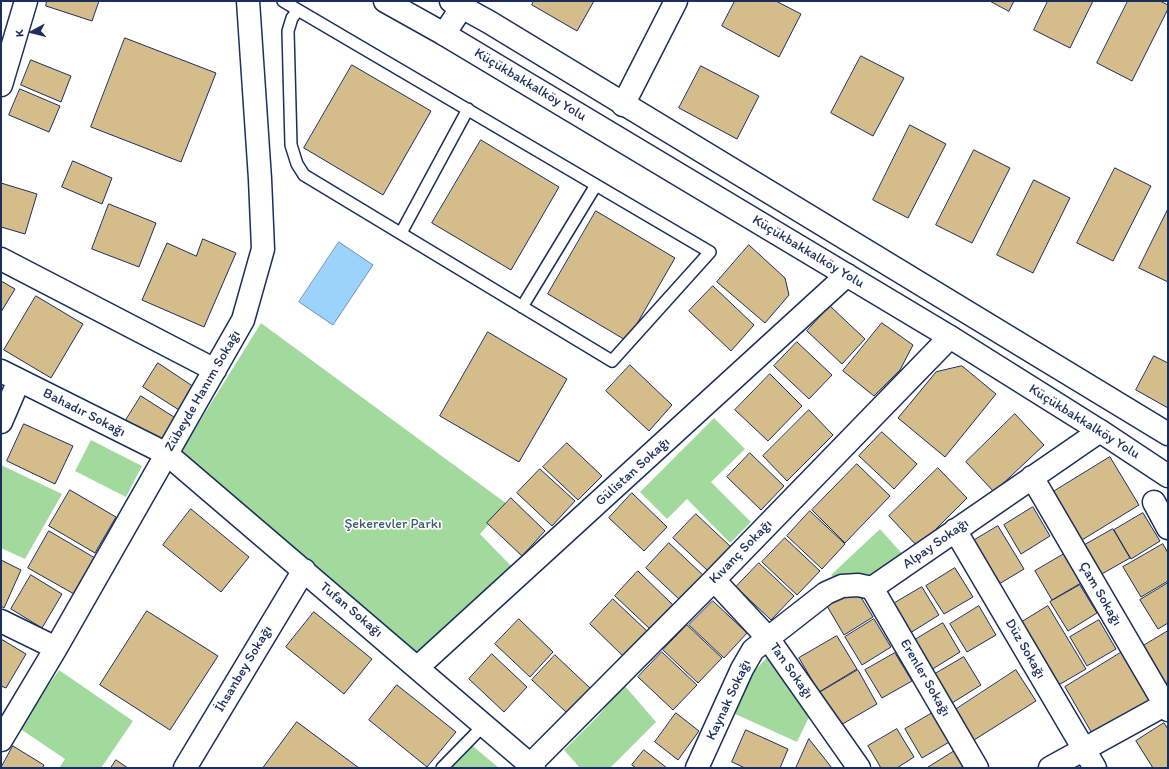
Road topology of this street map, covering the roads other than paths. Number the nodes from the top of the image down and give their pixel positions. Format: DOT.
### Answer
graph roads {
  1 [pos="26,1"];
  2 [pos="248,1"];
  3 [pos="283,1"];
  4 [pos="385,1"];
  5 [pos="676,1"];
  6 [pos="460,3"];
  7 [pos="298,10"];
  8 [pos="444,34"];
  9 [pos="1,85"];
  10 [pos="624,105"];
  11 [pos="468,109"];
  12 [pos="596,185"];
  13 [pos="400,233"];
  14 [pos="1,258"];
  15 [pos="847,275"];
  16 [pos="522,307"];
  17 [pos="950,337"];
  18 [pos="215,370"];
  19 [pos="10,375"];
  20 [pos="1,422"];
  21 [pos="1100,431"];
  22 [pos="1168,434"];
  23 [pos="167,454"];
  24 [pos="1168,476"];
  25 [pos="1032,478"];
  26 [pos="1154,502"];
  27 [pos="1168,528"];
  28 [pos="956,530"];
  29 [pos="304,570"];
  30 [pos="714,580"];
  31 [pos="872,588"];
  32 [pos="1,621"];
  33 [pos="767,637"];
  34 [pos="56,648"];
  35 [pos="418,667"];
  36 [pos="1167,706"];
  37 [pos="484,725"];
  38 [pos="1,740"];
  39 [pos="1084,749"];
  40 [pos="532,766"];
  41 [pos="185,768"];
  42 [pos="442,768"];
  43 [pos="697,768"];
  44 [pos="859,768"];
  45 [pos="977,768"];
  46 [pos="1050,768"];
  47 [pos="1095,768"];
  1 -- 9 [label="street"];
  2 -- 18 [label="street, Zübeyde Hanım Sokağı"];
  3 -- 7 [label="lane"];
  4 -- 8 [label="street, Küçükbakkalköy Yolu"];
  5 -- 10 [label="street"];
  6 -- 8 [label="street"];
  6 -- 10 [label="street"];
  7 -- 11 [label="lane"];
  7 -- 13 [label="lane"];
  8 -- 15 [label="street, Küçükbakkalköy Yolu"];
  10 -- 22 [label="street"];
  11 -- 12 [label="lane"];
  11 -- 13 [label="lane"];
  12 -- 16 [label="lane"];
  12 -- 16 [label="lane"];
  13 -- 16 [label="lane"];
  14 -- 18 [label="street"];
  15 -- 17 [label="street, Küçükbakkalköy Yolu"];
  15 -- 35 [label="street, Gülistan Sokağı"];
  17 -- 21 [label="street, Küçükbakkalköy Yolu"];
  17 -- 30 [label="street, Kıvanç Sokağı"];
  18 -- 23 [label="street, Zübeyde Hanım Sokağı"];
  19 -- 20 [label="street"];
  19 -- 23 [label="street, Bahadır Sokağı"];
  21 -- 24 [label="street, Küçükbakkalköy Yolu"];
  21 -- 25 [label="street, Alpay Sokağı"];
  23 -- 29 [label="street, Tufan Sokağı"];
  23 -- 34 [label="street, Zübeyde Hanım Sokağı"];
  25 -- 28 [label="street, Alpay Sokağı"];
  25 -- 36 [label="street, Çam Sokağı"];
  26 -- 27 [label="street"];
  28 -- 31 [label="street, Alpay Sokağı"];
  28 -- 39 [label="street, Düz Sokağı"];
  29 -- 35 [label="street, Tufan Sokağı"];
  29 -- 41 [label="street, İhsanbey Sokağı"];
  30 -- 33 [label="street, Tan Sokağı"];
  30 -- 40 [label="street, Kıvanç Sokağı"];
  31 -- 33 [label="street"];
  31 -- 45 [label="street, Erenler Sokağı"];
  32 -- 34 [label="street"];
  33 -- 43 [label="street, Kaynak Sokağı"];
  33 -- 44 [label="street, Tan Sokağı"];
  34 -- 38 [label="street, Zübeyde Hanım Sokağı"];
  35 -- 37 [label="street, Tufan Sokağı"];
  36 -- 39 [label="street"];
  37 -- 40 [label="street, Tufan Sokağı"];
  37 -- 42 [label="lane"];
  39 -- 46 [label="street"];
  39 -- 47 [label="street, Düz Sokağı"];
}
